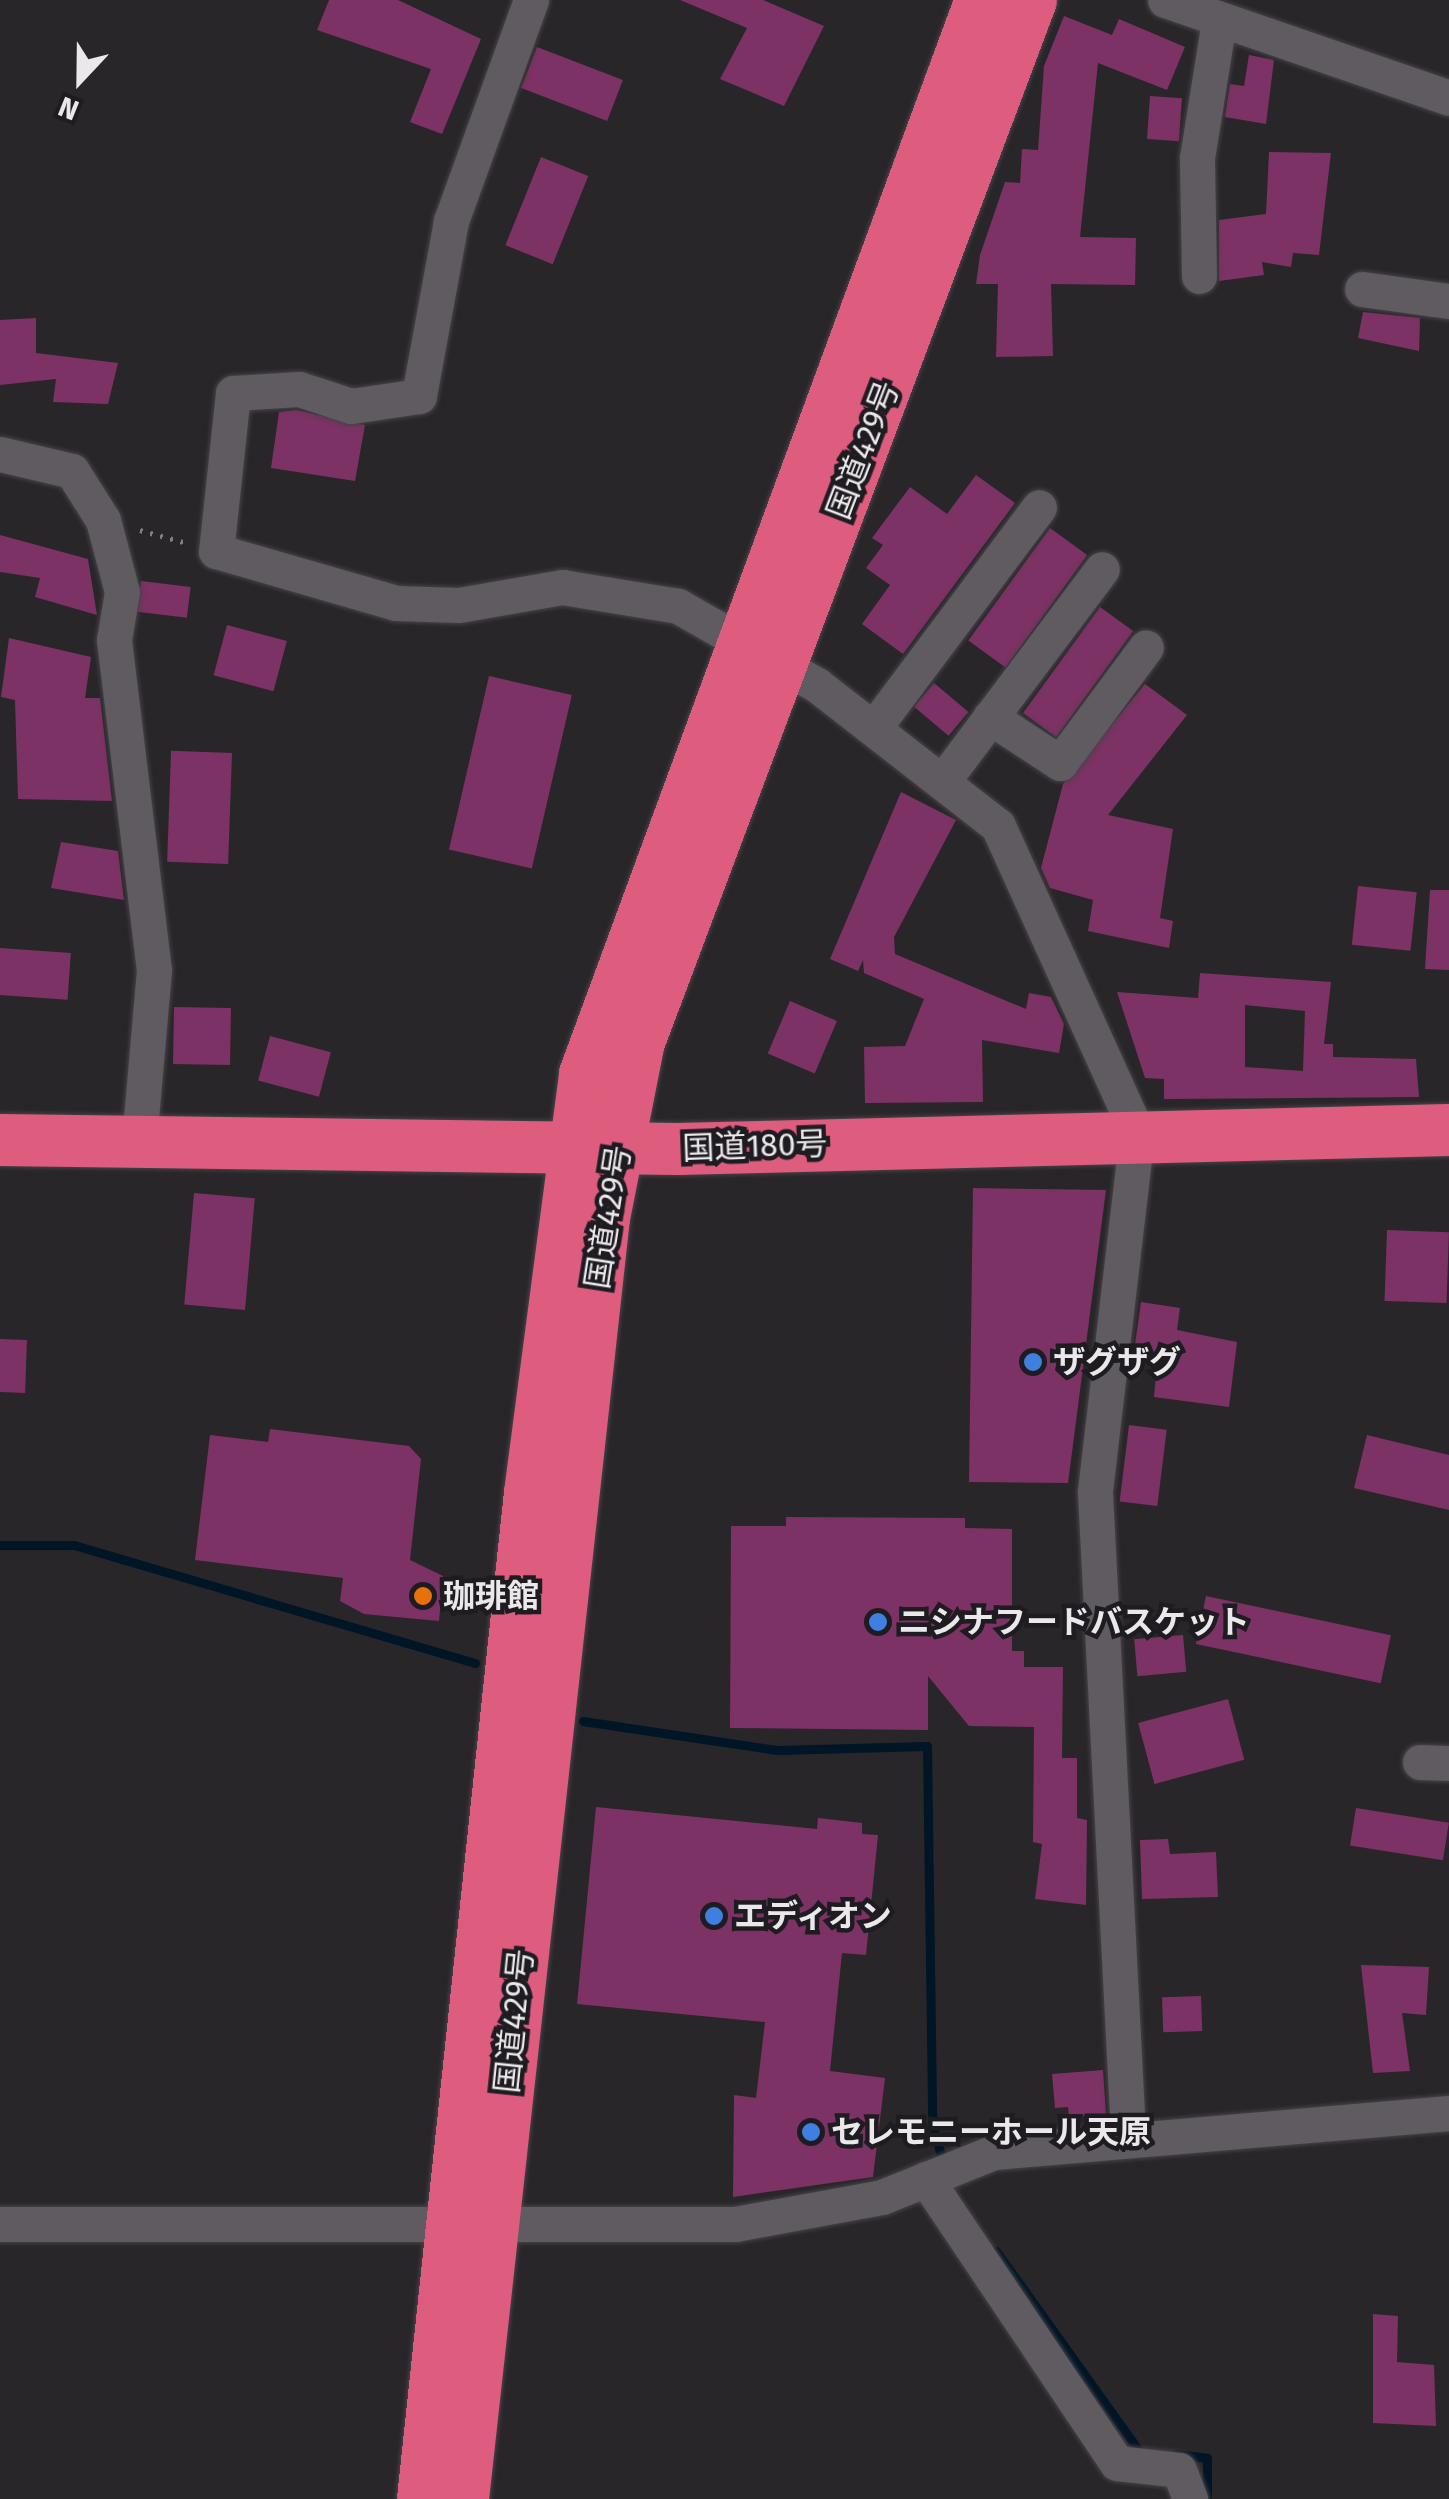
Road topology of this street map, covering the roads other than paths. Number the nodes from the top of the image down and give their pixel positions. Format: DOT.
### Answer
graph roads {
  1 [pos="531,0"];
  2 [pos="981,0"];
  3 [pos="1031,0"];
  4 [pos="1165,0"];
  5 [pos="1219,21"];
  6 [pos="1449,98"];
  7 [pos="1199,276"];
  8 [pos="1362,289"];
  9 [pos="1449,300"];
  10 [pos="0,454"];
  11 [pos="1039,508"];
  12 [pos="1102,569"];
  13 [pos="1146,647"];
  14 [pos="766,653"];
  15 [pos="990,717"];
  16 [pos="876,725"];
  17 [pos="945,778"];
  18 [pos="1449,1130"];
  19 [pos="1137,1133"];
  20 [pos="0,1140"];
  21 [pos="139,1142"];
  22 [pos="596,1148"];
  23 [pos="1449,2113"];
  24 [pos="1128,2134"];
  25 [pos="939,2174"];
  26 [pos="0,2224"];
  27 [pos="471,2228"];
  28 [pos="424,2499"];
  29 [pos="462,2499"];
  30 [pos="1190,2499"];
  1 -- 14 [label="street"];
  2 -- 14 [label="highway, 国道429号"];
  3 -- 14 [label="highway, 国道429号"];
  4 -- 5 [label="street"];
  5 -- 6 [label="street"];
  5 -- 7 [label="street"];
  8 -- 9 [label="street"];
  10 -- 21 [label="street"];
  11 -- 16 [label="street"];
  12 -- 15 [label="street"];
  13 -- 15 [label="street"];
  14 -- 16 [label="street"];
  14 -- 22 [label="highway, 国道429号"];
  15 -- 17 [label="street"];
  16 -- 17 [label="street"];
  17 -- 19 [label="street"];
  18 -- 19 [label="highway, 国道180号"];
  19 -- 22 [label="highway, 国道180号"];
  19 -- 24 [label="street"];
  20 -- 21 [label="highway, 国道180号"];
  21 -- 22 [label="highway, 国道180号"];
  22 -- 27 [label="highway, 国道429号"];
  23 -- 24 [label="street"];
  24 -- 25 [label="street"];
  25 -- 27 [label="street"];
  25 -- 30 [label="street"];
  26 -- 27 [label="street"];
  27 -- 28 [label="highway, 国道429号"];
  27 -- 29 [label="highway, 国道429号"];
}
